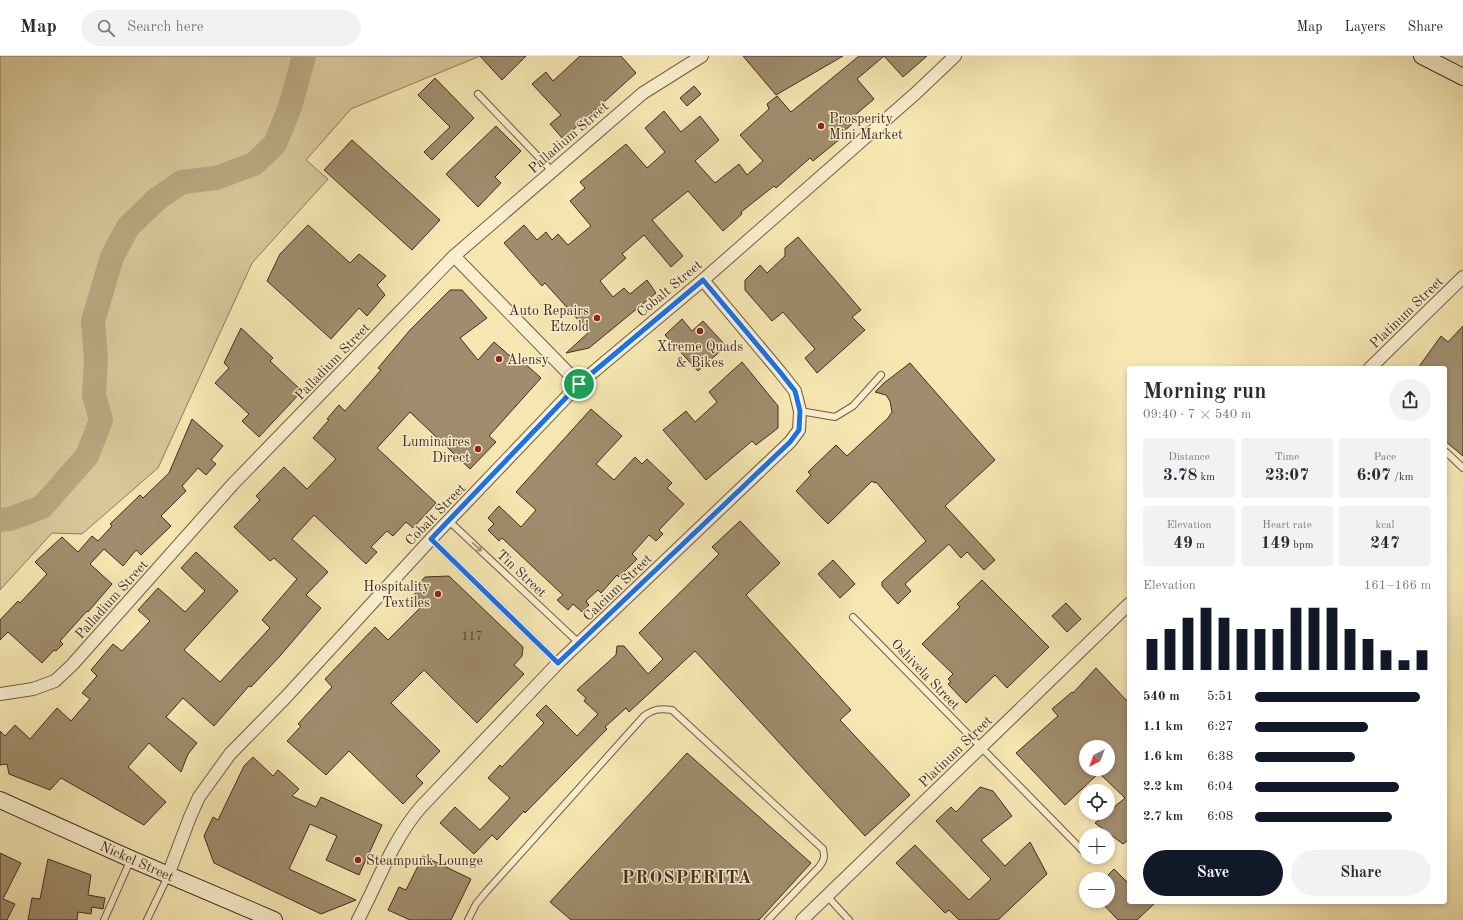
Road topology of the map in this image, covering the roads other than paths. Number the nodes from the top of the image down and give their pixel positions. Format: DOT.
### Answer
graph roads {
  1 [pos="702,56"];
  2 [pos="955,56"];
  3 [pos="1422,56"];
  4 [pos="1463,77"];
  5 [pos="478,94"];
  6 [pos="552,171"];
  7 [pos="454,256"];
  8 [pos="1463,277"];
  9 [pos="703,280"];
  10 [pos="1372,366"];
  11 [pos="881,375"];
  12 [pos="579,384"];
  13 [pos="800,411"];
  14 [pos="1447,453"];
  15 [pos="1463,468"];
  16 [pos="449,520"];
  17 [pos="431,539"];
  18 [pos="1127,606"];
  19 [pos="853,617"];
  20 [pos="579,643"];
  21 [pos="558,663"];
  22 [pos="0,694"];
  23 [pos="981,748"];
  24 [pos="0,800"];
  25 [pos="1079,847"];
  26 [pos="131,859"];
  27 [pos="168,875"];
  28 [pos="827,896"];
  29 [pos="469,918"];
  30 [pos="104,920"];
  31 [pos="147,920"];
  32 [pos="274,920"];
  33 [pos="358,920"];
  34 [pos="476,920"];
  35 [pos="768,920"];
  36 [pos="802,920"];
  37 [pos="849,920"];
  1 -- 6 [label="street, Palladium Street"];
  2 -- 9 [label="street, Cobalt Street"];
  3 -- 4 [label="street"];
  5 -- 6 [label="lane"];
  6 -- 7 [label="street, Palladium Street"];
  7 -- 12 [label="street"];
  7 -- 22 [label="street, Palladium Street"];
  8 -- 10 [label="street, Platinum Street"];
  9 -- 12 [label="street, Cobalt Street"];
  9 -- 13 [label="street, Calcium Street"];
  11 -- 13 [label="lane"];
  12 -- 16 [label="street, Cobalt Street"];
  13 -- 20 [label="street, Calcium Street"];
  14 -- 15 [label="lane"];
  16 -- 17 [label="street, Cobalt Street"];
  16 -- 20 [label="lane, Tin Street, one-way"];
  17 -- 21 [label="lane"];
  17 -- 27 [label="street, Cobalt Street"];
  18 -- 23 [label="street, Platinum Street"];
  19 -- 23 [label="lane, Oshivela Street"];
  20 -- 21 [label="street, Calcium Street"];
  21 -- 33 [label="street, Calcium Street"];
  23 -- 25 [label="lane, Oshivela Street"];
  23 -- 28 [label="street, Platinum Street"];
  24 -- 26 [label="street, Nickel Street"];
  26 -- 27 [label="street, Nickel Street"];
  26 -- 30 [label="lane"];
  27 -- 31 [label="lane"];
  27 -- 32 [label="street, Nickel Street"];
  28 -- 36 [label="street, Platinum Street"];
  28 -- 37 [label="lane"];
  29 -- 34 [label="lane"];
  29 -- 35 [label="lane"];
}
